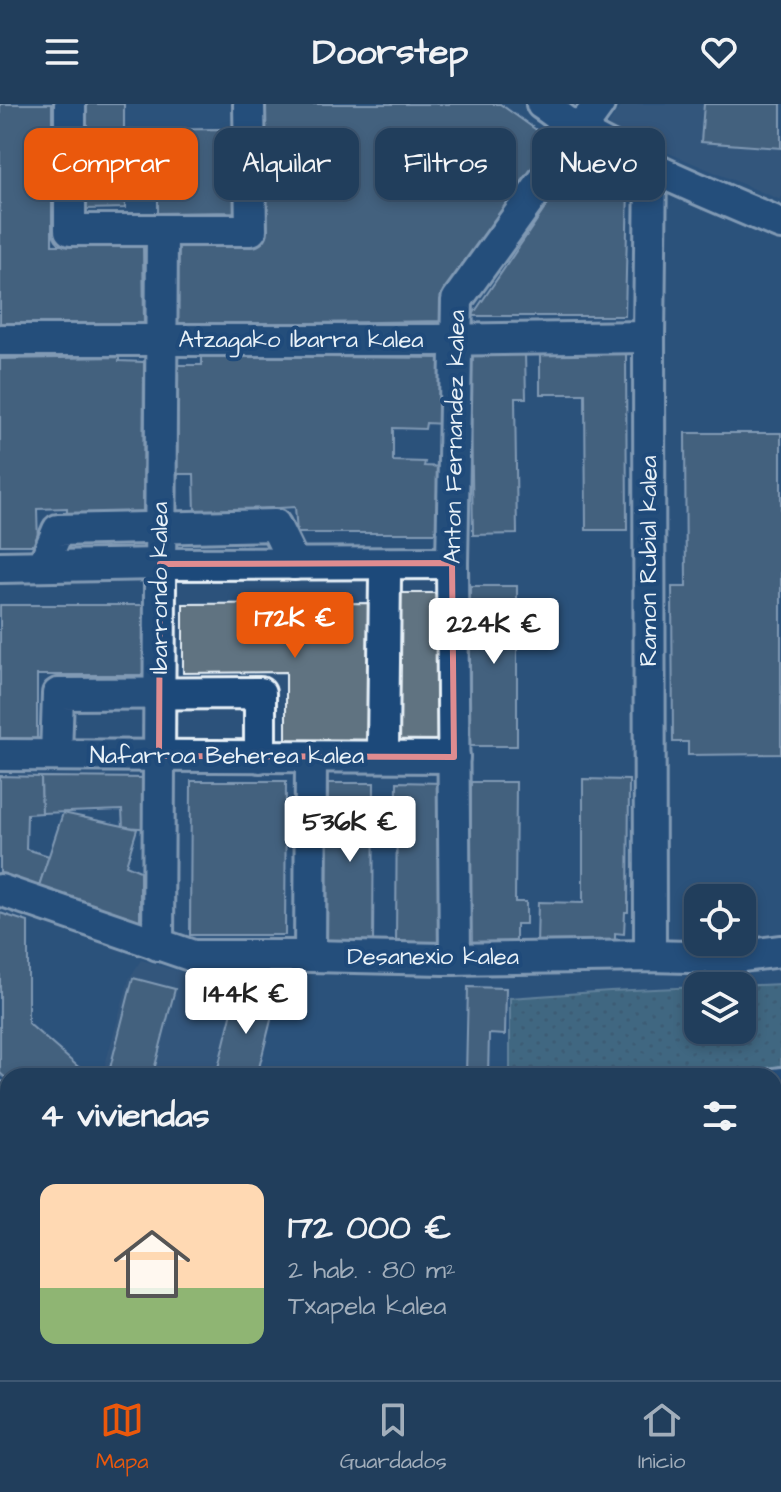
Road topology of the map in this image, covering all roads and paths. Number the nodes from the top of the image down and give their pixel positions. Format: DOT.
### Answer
graph roads {
  1 [pos="70,104"];
  2 [pos="249,104"];
  3 [pos="542,104"];
  4 [pos="599,104"];
  5 [pos="577,128"];
  6 [pos="583,128"];
  7 [pos="665,172"];
  8 [pos="532,198"];
  9 [pos="651,200"];
  10 [pos="781,224"];
  11 [pos="162,231"];
  12 [pos="649,337"];
  13 [pos="0,340"];
  14 [pos="456,340"];
  15 [pos="162,341"];
  16 [pos="160,527"];
  17 [pos="452,563"];
  18 [pos="160,564"];
  19 [pos="294,564"];
  20 [pos="43,566"];
  21 [pos="0,567"];
  22 [pos="385,578"];
  23 [pos="159,694"];
  24 [pos="383,746"];
  25 [pos="0,755"];
  26 [pos="56,755"];
  27 [pos="159,756"];
  28 [pos="260,757"];
  29 [pos="454,757"];
  30 [pos="311,758"];
  31 [pos="0,890"];
  32 [pos="158,945"];
  33 [pos="781,951"];
  34 [pos="310,956"];
  35 [pos="650,956"];
  36 [pos="455,959"];
  1 -- 11 [label="street"];
  2 -- 11 [label="street"];
  3 -- 5 [label="street"];
  4 -- 6 [label="street, Anton Fernandez kalea"];
  7 -- 10 [label="street"];
  8 -- 14 [label="street, Anton Fernandez kalea"];
  9 -- 12 [label="street, Ramon Rubial kalea"];
  11 -- 15 [label="street, Ibarrondo kalea"];
  12 -- 14 [label="street, Atzagako Ibarra kalea"];
  12 -- 35 [label="street, Ramon Rubial kalea"];
  13 -- 15 [label="street, Atzagako Ibarra kalea"];
  14 -- 15 [label="street, Atzagako Ibarra kalea"];
  14 -- 17 [label="street, Anton Fernandez kalea"];
  15 -- 16 [label="street, Ibarrondo kalea"];
  16 -- 18 [label="street, Ibarrondo kalea"];
  16 -- 19 [label="street"];
  16 -- 20 [label="street"];
  17 -- 19 [label="street"];
  17 -- 29 [label="street, Anton Fernandez kalea"];
  18 -- 19 [label="street"];
  18 -- 20 [label="street"];
  18 -- 23 [label="street, Ibarrondo kalea"];
  20 -- 21 [label="street"];
  22 -- 24 [label="street"];
  23 -- 26 [label="street"];
  23 -- 27 [label="street, Ibarrondo kalea"];
  23 -- 28 [label="street"];
  25 -- 26 [label="street, Nafarroa Beherea kalea"];
  26 -- 27 [label="street, Nafarroa Beherea kalea"];
  27 -- 28 [label="street, Nafarroa Beherea kalea"];
  27 -- 32 [label="street, Ibarrondo kalea"];
  28 -- 30 [label="street, Nafarroa Beherea kalea"];
  29 -- 30 [label="street, Nafarroa Beherea kalea"];
  29 -- 36 [label="street, Anton Fernandez kalea"];
  30 -- 34 [label="street"];
  31 -- 32 [label="street, Desanexio kalea"];
  32 -- 34 [label="street, Desanexio kalea"];
  33 -- 35 [label="street, Desanexio kalea"];
  34 -- 36 [label="street, Desanexio kalea"];
  35 -- 36 [label="street, Desanexio kalea"];
}
